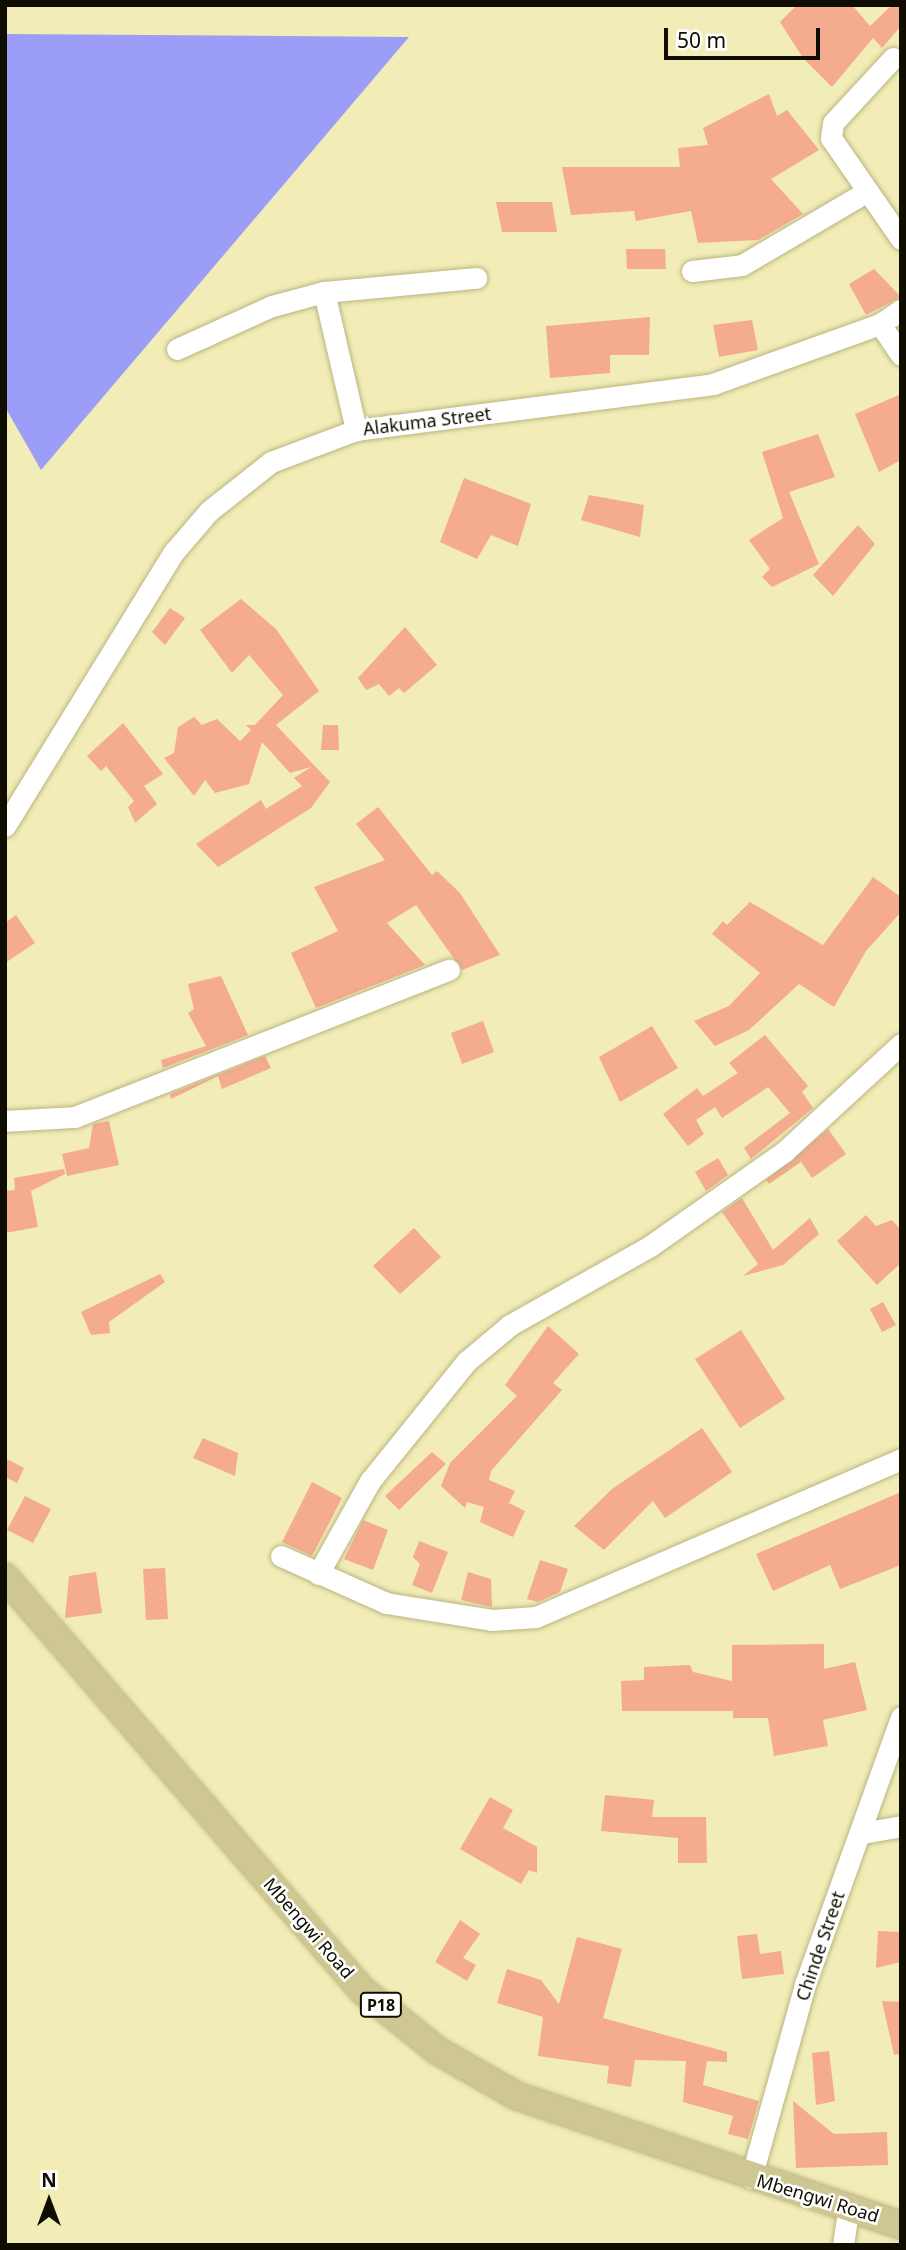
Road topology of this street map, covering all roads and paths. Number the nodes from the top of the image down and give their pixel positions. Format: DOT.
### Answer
graph roads {
  1 [pos="893,58"];
  2 [pos="864,193"];
  3 [pos="901,239"];
  4 [pos="692,271"];
  5 [pos="476,278"];
  6 [pos="324,292"];
  7 [pos="901,310"];
  8 [pos="880,324"];
  9 [pos="177,349"];
  10 [pos="901,355"];
  11 [pos="356,430"];
  12 [pos="5,826"];
  13 [pos="449,970"];
  14 [pos="901,1044"];
  15 [pos="5,1121"];
  16 [pos="901,1460"];
  17 [pos="281,1556"];
  18 [pos="318,1574"];
  19 [pos="5,1577"];
  20 [pos="901,1717"];
  21 [pos="901,1826"];
  22 [pos="862,1833"];
  23 [pos="751,2178"];
  24 [pos="849,2205"];
  25 [pos="901,2225"];
  26 [pos="843,2245"];
  1 -- 2 [label="street"];
  2 -- 3 [label="street"];
  2 -- 4 [label="street"];
  5 -- 6 [label="street"];
  6 -- 9 [label="street"];
  6 -- 11 [label="street"];
  7 -- 8 [label="street, Alakuma Street"];
  8 -- 10 [label="street"];
  8 -- 11 [label="street, Alakuma Street"];
  11 -- 12 [label="street, Alakuma Street"];
  13 -- 15 [label="street"];
  14 -- 18 [label="street"];
  16 -- 18 [label="street"];
  17 -- 18 [label="street"];
  19 -- 23 [label="main road, Mbengwi Road / P18"];
  20 -- 22 [label="street, Chinde Street"];
  21 -- 22 [label="street"];
  22 -- 23 [label="street, Chinde Street"];
  23 -- 24 [label="main road, Mbengwi Road / P18"];
  24 -- 25 [label="main road, Mbengwi Road / P18"];
  24 -- 26 [label="street"];
}
